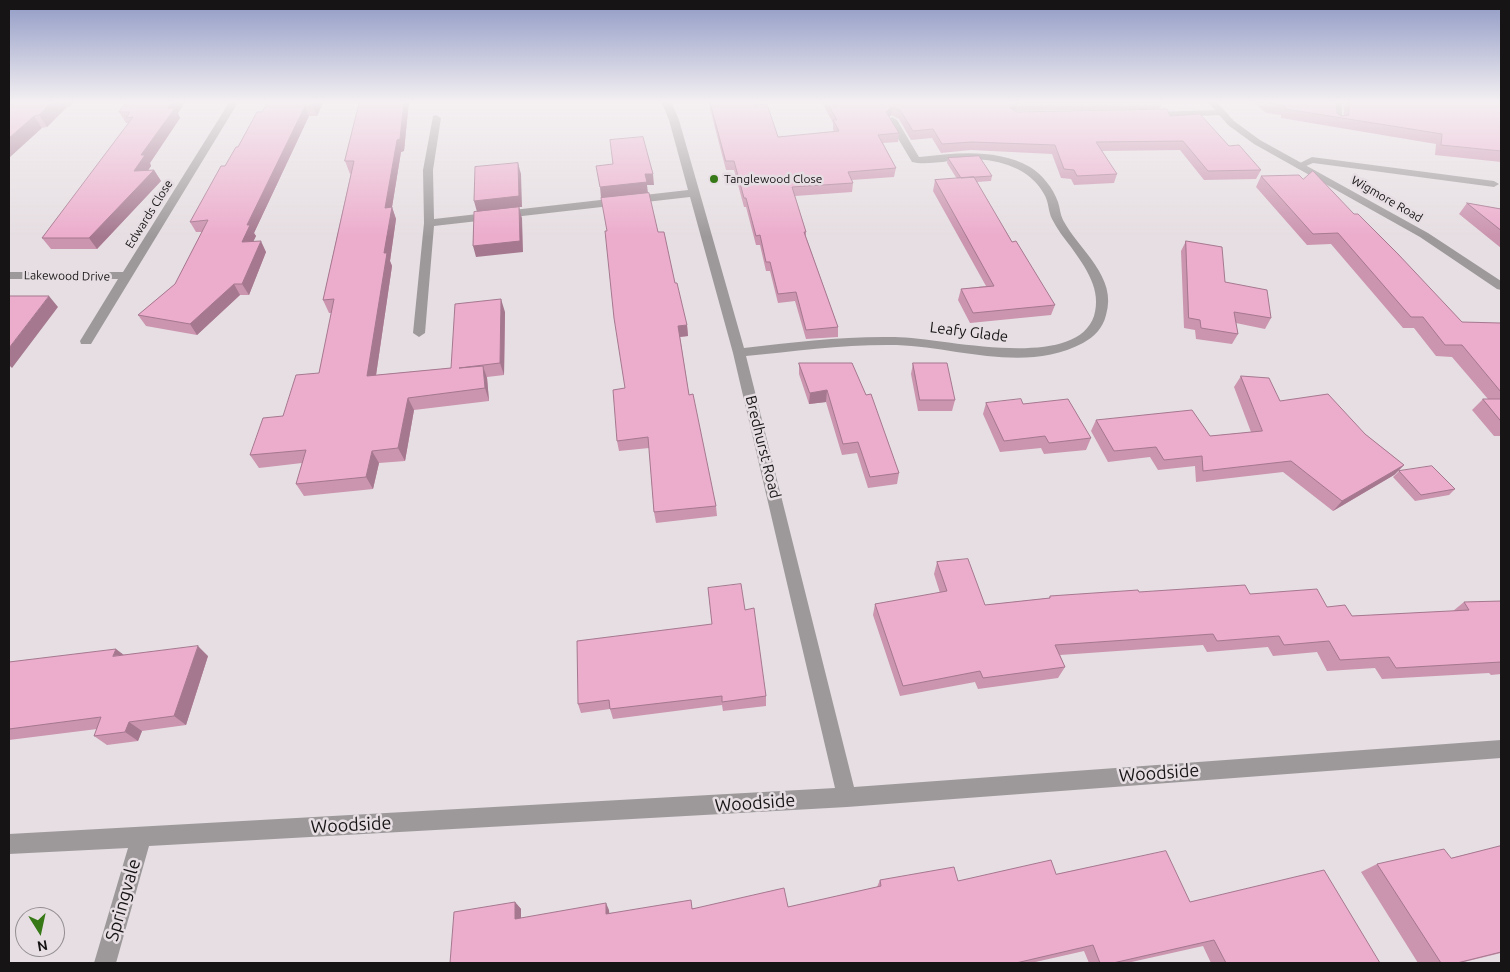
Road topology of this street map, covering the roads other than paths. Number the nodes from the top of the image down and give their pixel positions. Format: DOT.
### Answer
graph roads {
  1 [pos="206,146"];
  2 [pos="432,146"];
  3 [pos="680,146"];
  4 [pos="908,146"];
  5 [pos="1265,146"];
  6 [pos="1299,166"];
  7 [pos="1494,184"];
  8 [pos="694,193"];
  9 [pos="429,223"];
  10 [pos="9,275"];
  11 [pos="125,276"];
  12 [pos="1501,286"];
  13 [pos="418,333"];
  14 [pos="86,341"];
  15 [pos="739,353"];
  16 [pos="1501,749"];
  17 [pos="847,797"];
  18 [pos="142,836"];
  19 [pos="9,844"];
  20 [pos="105,963"];
  1 -- 11 [label="street, Edwards Close"];
  2 -- 9 [label="street"];
  3 -- 8 [label="street, Bredhurst Road"];
  4 -- 15 [label="street, Leafy Glade"];
  5 -- 6 [label="street, Wigmore Road"];
  6 -- 7 [label="street"];
  6 -- 12 [label="street, Wigmore Road"];
  8 -- 9 [label="street"];
  8 -- 15 [label="street, Bredhurst Road"];
  9 -- 13 [label="street"];
  10 -- 11 [label="street, Lakewood Drive"];
  11 -- 14 [label="street, Edwards Close"];
  15 -- 17 [label="street, Bredhurst Road"];
  16 -- 17 [label="street, Woodside"];
  17 -- 18 [label="street, Woodside"];
  18 -- 19 [label="street, Woodside"];
  18 -- 20 [label="street, Springvale"];
}
